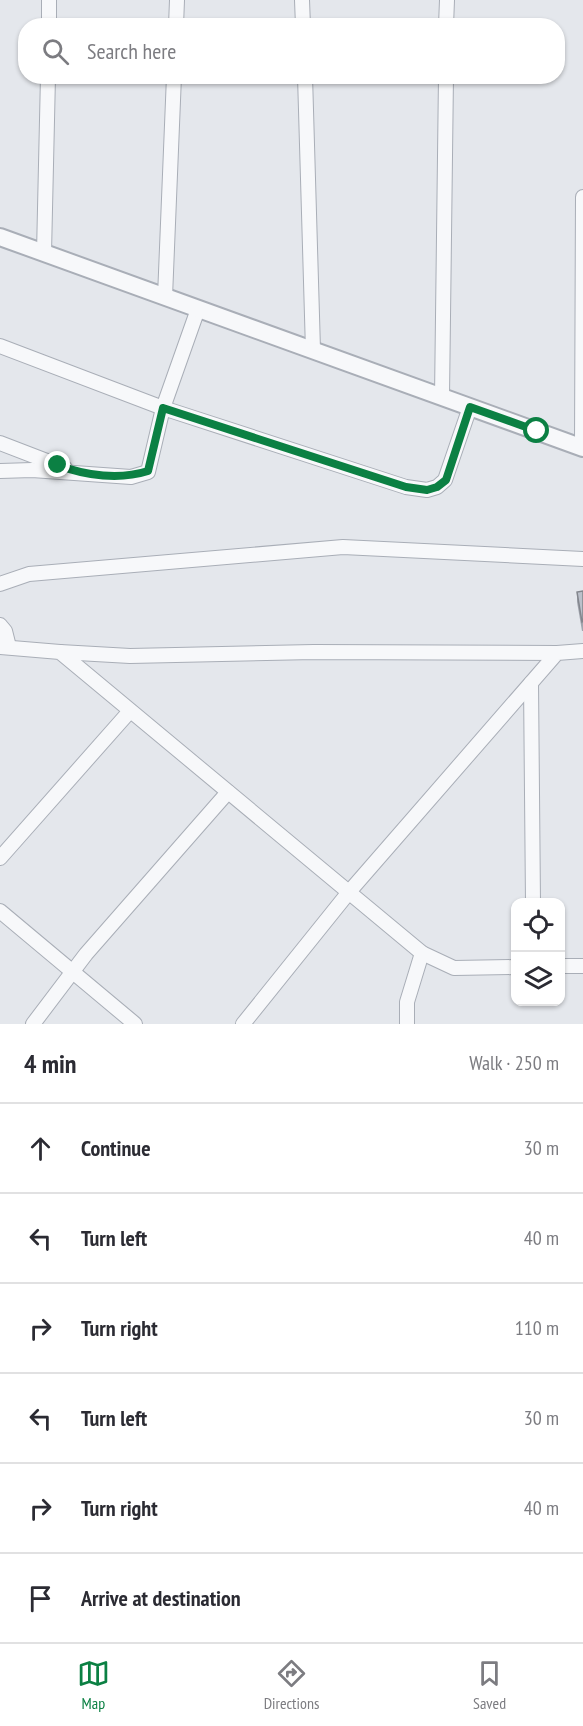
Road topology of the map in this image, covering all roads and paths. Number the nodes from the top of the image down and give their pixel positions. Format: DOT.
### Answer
graph roads {
  1 [pos="49,0"];
  2 [pos="177,0"];
  3 [pos="302,0"];
  4 [pos="447,0"];
  5 [pos="49,18"];
  6 [pos="176,18"];
  7 [pos="303,18"];
  8 [pos="446,18"];
  9 [pos="48,84"];
  10 [pos="174,84"];
  11 [pos="304,84"];
  12 [pos="446,84"];
  13 [pos="583,197"];
  14 [pos="583,204"];
  15 [pos="0,237"];
  16 [pos="44,253"];
  17 [pos="165,297"];
  18 [pos="198,309"];
  19 [pos="0,346"];
  20 [pos="313,350"];
  21 [pos="442,397"];
  22 [pos="470,407"];
  23 [pos="163,408"];
  24 [pos="0,443"];
  25 [pos="583,447"];
  26 [pos="0,471"];
  27 [pos="78,473"];
  28 [pos="583,560"];
  29 [pos="0,584"];
  30 [pos="0,625"];
  31 [pos="4,647"];
  32 [pos="583,651"];
  33 [pos="60,652"];
  34 [pos="557,653"];
  35 [pos="531,682"];
  36 [pos="130,711"];
  37 [pos="228,792"];
  38 [pos="0,858"];
  39 [pos="349,892"];
  40 [pos="533,898"];
  41 [pos="0,911"];
  42 [pos="422,953"];
  43 [pos="565,966"];
  44 [pos="583,966"];
  45 [pos="511,967"];
  46 [pos="73,971"];
  47 [pos="33,1024"];
  48 [pos="135,1024"];
  49 [pos="243,1024"];
  50 [pos="406,1024"];
  1 -- 5 [label="street"];
  2 -- 6 [label="street"];
  3 -- 7 [label="street"];
  4 -- 8 [label="street"];
  9 -- 16 [label="street"];
  10 -- 17 [label="street"];
  11 -- 20 [label="street"];
  12 -- 21 [label="street"];
  13 -- 14 [label="street"];
  14 -- 25 [label="street"];
  15 -- 16 [label="street"];
  16 -- 17 [label="street"];
  17 -- 18 [label="street"];
  18 -- 20 [label="street"];
  18 -- 23 [label="street"];
  19 -- 23 [label="street"];
  20 -- 21 [label="street"];
  21 -- 22 [label="street"];
  22 -- 23 [label="street"];
  22 -- 25 [label="street"];
  23 -- 27 [label="street"];
  24 -- 27 [label="street"];
  26 -- 27 [label="street"];
  28 -- 29 [label="street"];
  30 -- 31 [label="street"];
  31 -- 33 [label="street"];
  32 -- 34 [label="street"];
  33 -- 34 [label="street"];
  33 -- 36 [label="street"];
  34 -- 35 [label="street"];
  35 -- 39 [label="street"];
  35 -- 40 [label="street"];
  36 -- 37 [label="street"];
  36 -- 38 [label="street"];
  37 -- 39 [label="street"];
  37 -- 46 [label="street"];
  39 -- 42 [label="street"];
  39 -- 49 [label="street"];
  41 -- 46 [label="street"];
  42 -- 45 [label="street"];
  42 -- 50 [label="street"];
  43 -- 44 [label="street"];
  46 -- 47 [label="street"];
  46 -- 48 [label="street"];
}
